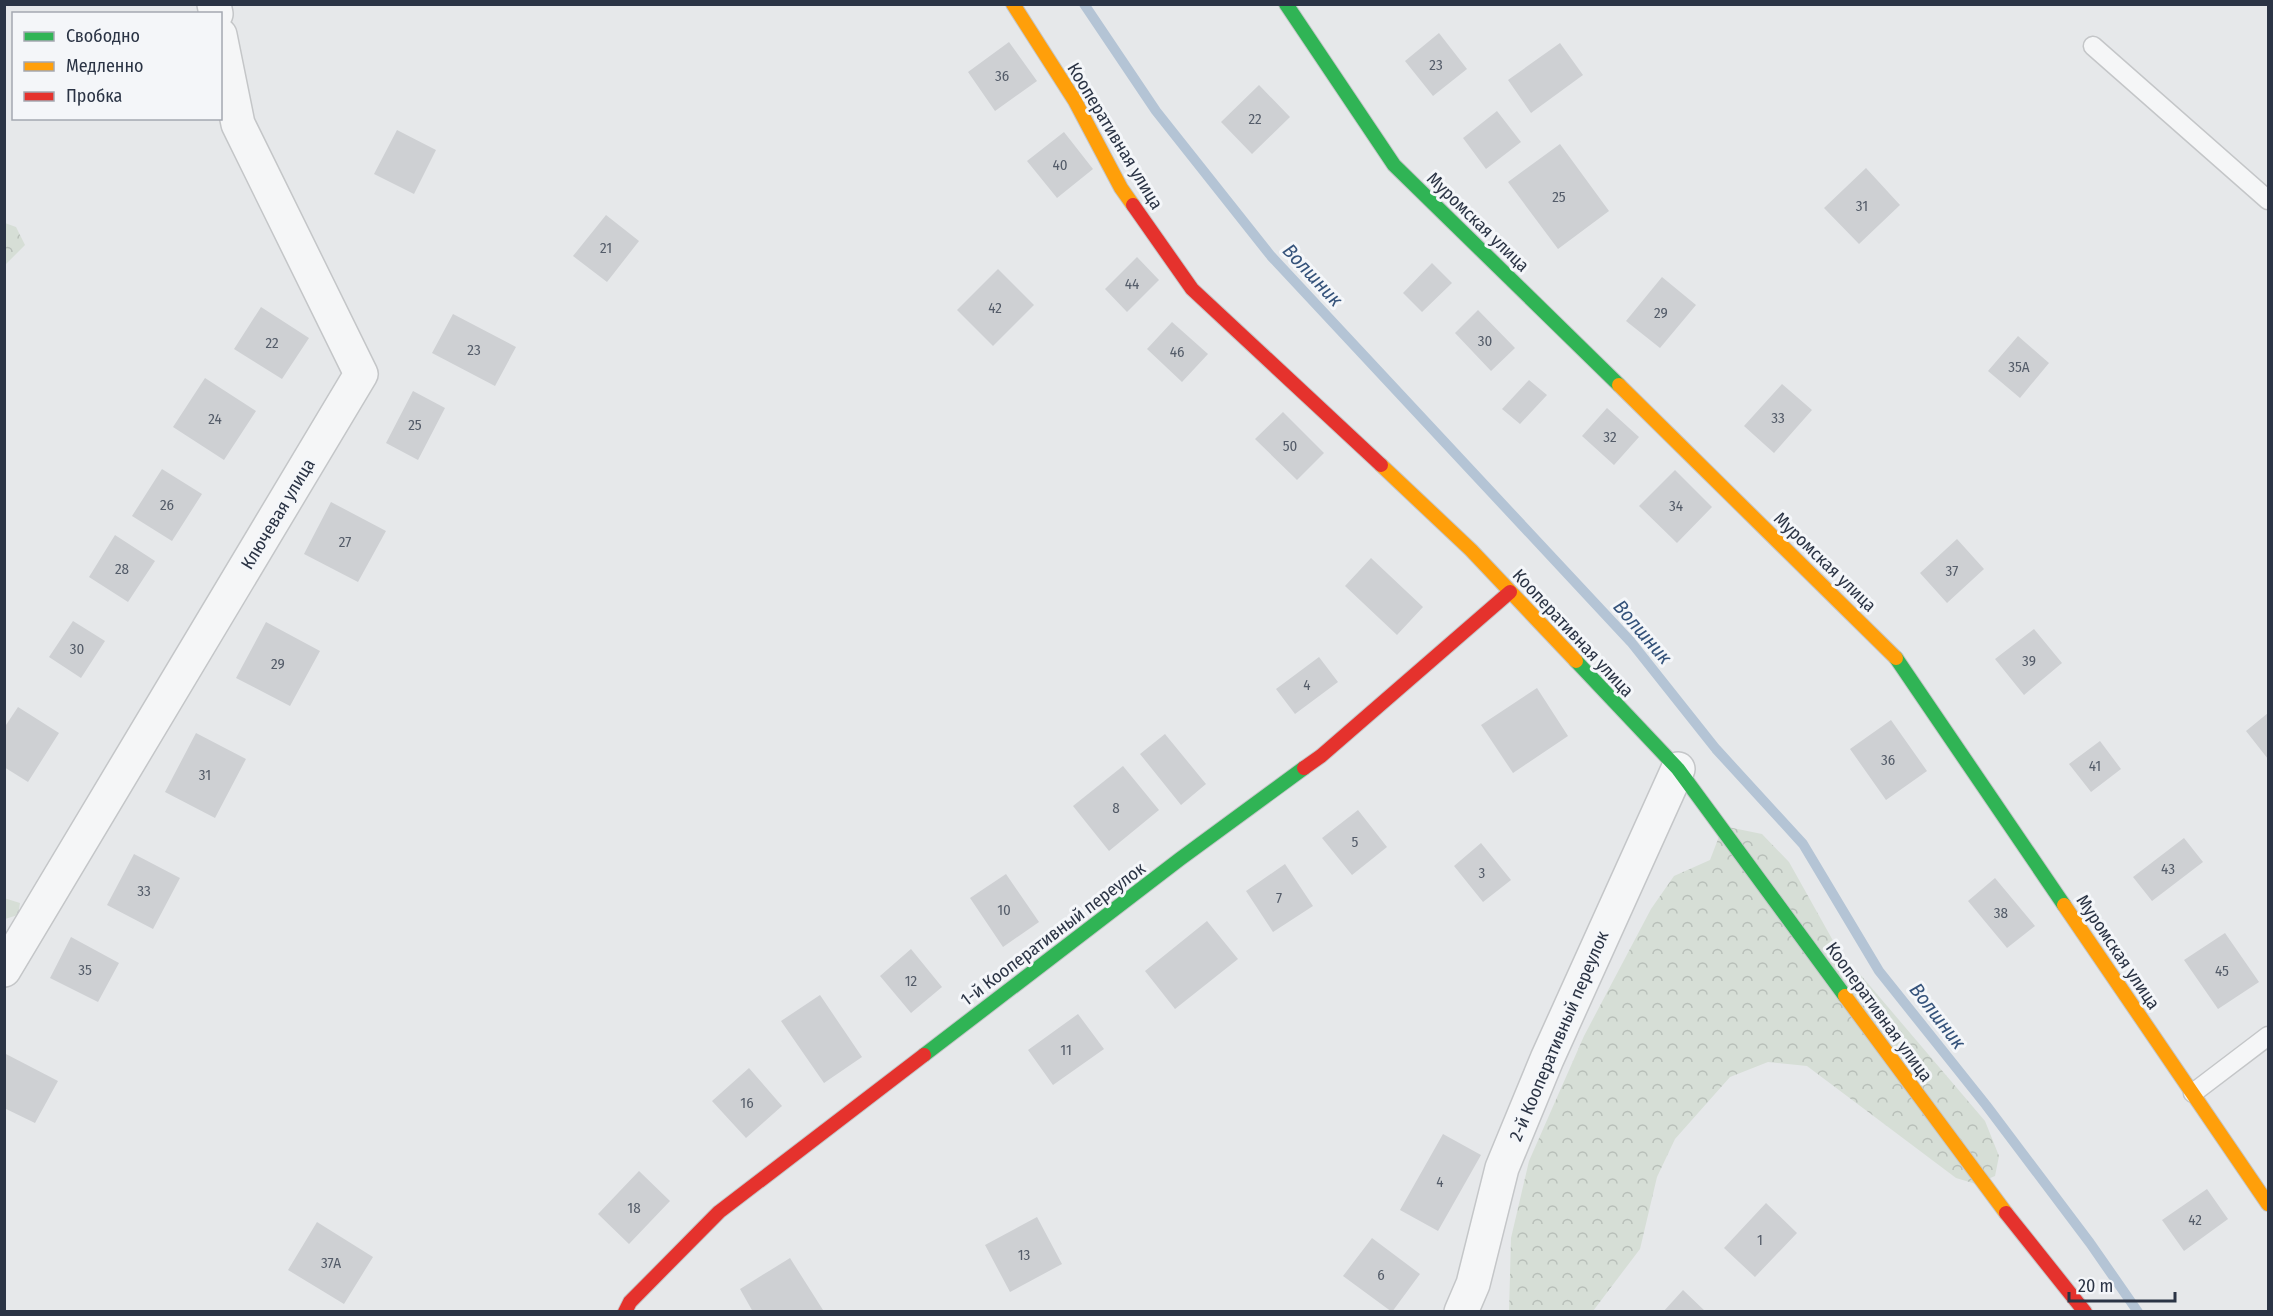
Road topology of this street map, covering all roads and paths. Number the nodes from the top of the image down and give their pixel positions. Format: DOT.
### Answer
graph roads {
  1 [pos="1013,4"];
  2 [pos="1286,4"];
  3 [pos="222,46"];
  4 [pos="2093,46"];
  5 [pos="2268,200"];
  6 [pos="1510,592"];
  7 [pos="1678,769"];
  8 [pos="4,970"];
  9 [pos="2268,1036"];
  10 [pos="2193,1093"];
  11 [pos="2268,1204"];
  12 [pos="625,1311"];
  13 [pos="1461,1311"];
  14 [pos="2085,1311"];
  1 -- 6 [label="street, Кооперативная улица"];
  2 -- 10 [label="street, Муромская улица"];
  3 -- 8 [label="street, Ключевая улица"];
  4 -- 5 [label="lane"];
  6 -- 7 [label="street, Кооперативная улица"];
  6 -- 12 [label="street, 1-й Кооперативный переулок"];
  7 -- 13 [label="street, 2-й Кооперативный переулок"];
  7 -- 14 [label="street, Кооперативная улица"];
  9 -- 10 [label="lane"];
  10 -- 11 [label="street, Муромская улица"];
}
